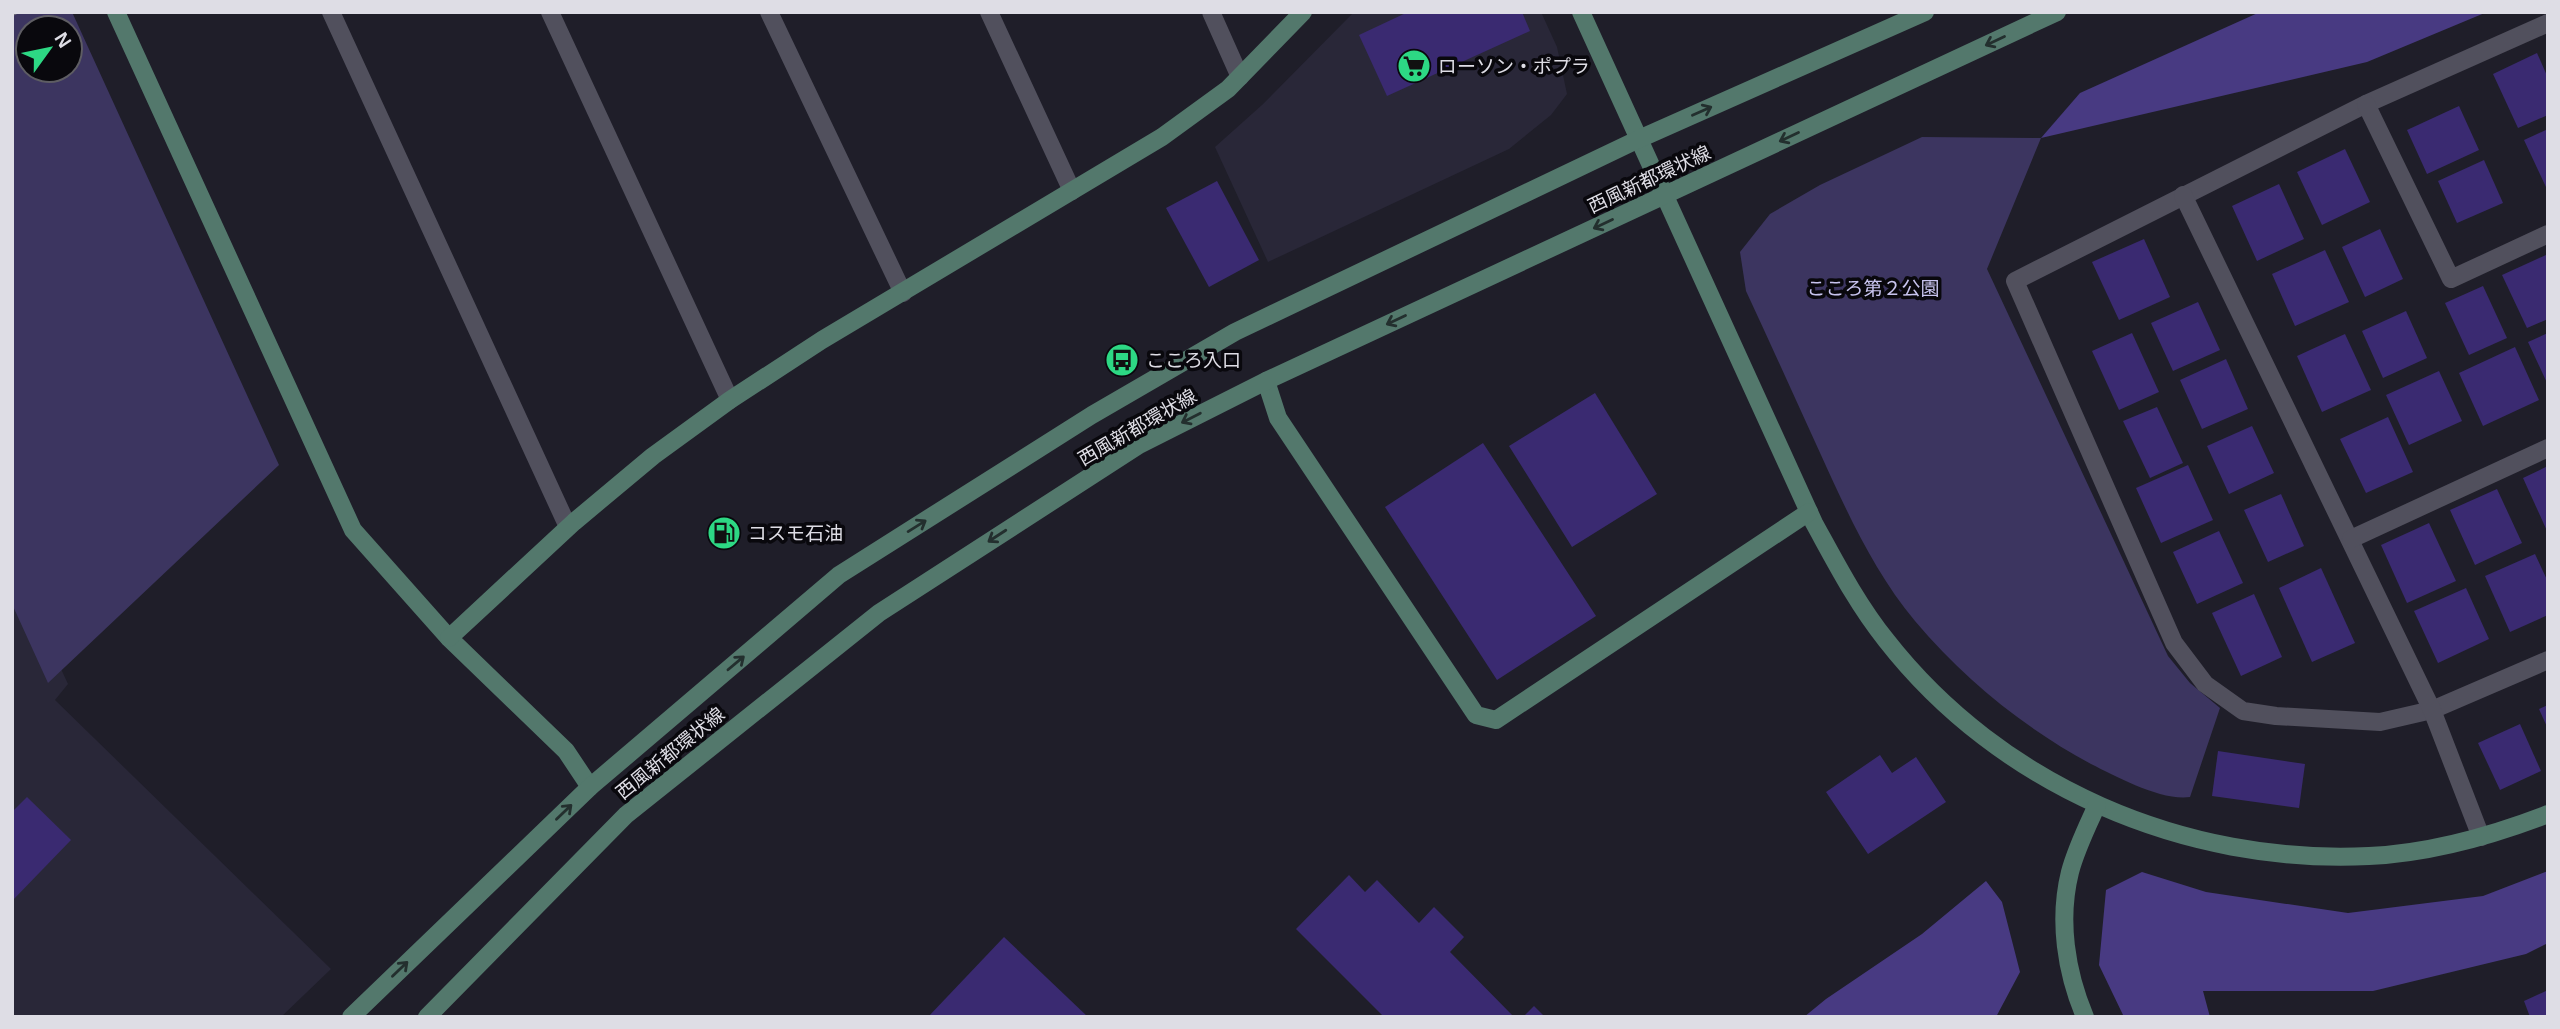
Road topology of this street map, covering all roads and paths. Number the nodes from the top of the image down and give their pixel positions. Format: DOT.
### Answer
graph roads {
  1 [pos="116,12"];
  2 [pos="331,12"];
  3 [pos="551,12"];
  4 [pos="769,12"];
  5 [pos="989,12"];
  6 [pos="1211,12"];
  7 [pos="1303,12"];
  8 [pos="1581,12"];
  9 [pos="1924,12"];
  10 [pos="2057,12"];
  11 [pos="2548,23"];
  12 [pos="1240,77"];
  13 [pos="2366,104"];
  14 [pos="1639,139"];
  15 [pos="1072,191"];
  16 [pos="1665,195"];
  17 [pos="2183,195"];
  18 [pos="2548,234"];
  19 [pos="903,293"];
  20 [pos="1266,381"];
  21 [pos="730,400"];
  22 [pos="2548,448"];
  23 [pos="1810,512"];
  24 [pos="568,527"];
  25 [pos="2351,539"];
  26 [pos="449,638"];
  27 [pos="2548,660"];
  28 [pos="2432,710"];
  29 [pos="590,787"];
  30 [pos="2096,805"];
  31 [pos="2548,814"];
  32 [pos="2481,837"];
  33 [pos="351,1017"];
  34 [pos="427,1017"];
  35 [pos="2085,1017"];
  1 -- 26 [label="street"];
  2 -- 24 [label="street"];
  3 -- 21 [label="street"];
  4 -- 19 [label="street"];
  5 -- 15 [label="street"];
  6 -- 12 [label="street"];
  7 -- 12 [label="street"];
  8 -- 14 [label="street"];
  14 -- 9 [label="street, 西風新都環状線, one-way"];
  10 -- 16 [label="street, 西風新都環状線, one-way"];
  11 -- 13 [label="street"];
  12 -- 15 [label="street"];
  13 -- 17 [label="street"];
  13 -- 18 [label="street"];
  14 -- 16 [label="street"];
  29 -- 14 [label="street, 西風新都環状線, one-way"];
  15 -- 19 [label="street"];
  16 -- 20 [label="street, 西風新都環状線, one-way"];
  16 -- 23 [label="street"];
  17 -- 25 [label="street"];
  17 -- 28 [label="street"];
  19 -- 21 [label="street"];
  20 -- 23 [label="street"];
  20 -- 34 [label="street, 西風新都環状線, one-way"];
  21 -- 24 [label="street"];
  22 -- 25 [label="street"];
  23 -- 30 [label="street"];
  24 -- 26 [label="street"];
  25 -- 28 [label="street"];
  26 -- 29 [label="street"];
  27 -- 28 [label="street"];
  28 -- 32 [label="street"];
  33 -- 29 [label="street, 西風新都環状線, one-way"];
  30 -- 32 [label="street"];
  30 -- 35 [label="street"];
  31 -- 32 [label="street"];
}
